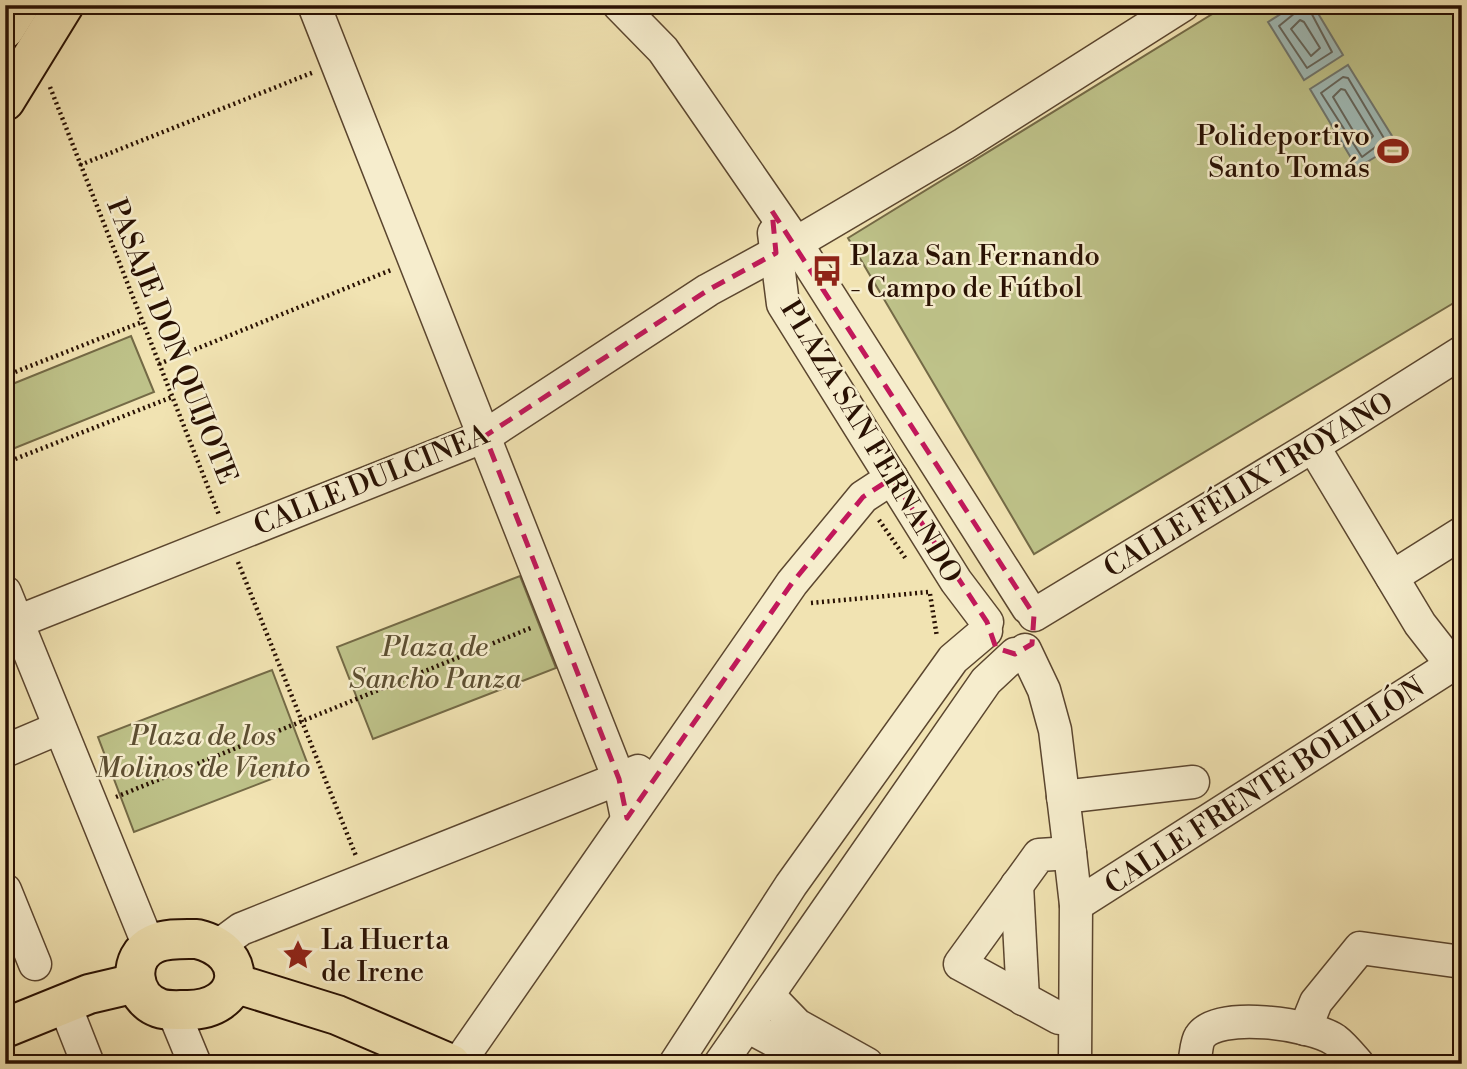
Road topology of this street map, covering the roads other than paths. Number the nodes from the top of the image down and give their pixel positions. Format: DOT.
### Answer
graph roads {
  1 [pos="20,5"];
  2 [pos="64,5"];
  3 [pos="314,5"];
  4 [pos="618,5"];
  5 [pos="1183,5"];
  6 [pos="5,29"];
  7 [pos="5,101"];
  8 [pos="786,248"];
  9 [pos="1462,352"];
  10 [pos="485,436"];
  11 [pos="1313,446"];
  12 [pos="892,478"];
  13 [pos="1462,533"];
  14 [pos="1392,577"];
  15 [pos="5,592"];
  16 [pos="1031,611"];
  17 [pos="17,622"];
  18 [pos="987,626"];
  19 [pos="1020,652"];
  20 [pos="1457,668"];
  21 [pos="59,729"];
  22 [pos="5,751"];
  23 [pos="668,758"];
  24 [pos="619,779"];
  25 [pos="1193,782"];
  26 [pos="1063,797"];
  27 [pos="627,818"];
  28 [pos="1070,853"];
  29 [pos="1017,885"];
  30 [pos="5,890"];
  31 [pos="1076,905"];
  32 [pos="154,943"];
  33 [pos="218,946"];
  34 [pos="1462,962"];
  35 [pos="35,964"];
  36 [pos="136,983"];
  37 [pos="234,983"];
  38 [pos="769,996"];
  39 [pos="1023,999"];
  40 [pos="64,1003"];
  41 [pos="167,1010"];
  42 [pos="1074,1017"];
  43 [pos="747,1026"];
  44 [pos="5,1028"];
  45 [pos="1305,1029"];
  46 [pos="88,1064"];
  47 [pos="195,1064"];
  48 [pos="451,1064"];
  49 [pos="458,1064"];
  50 [pos="675,1064"];
  51 [pos="720,1064"];
  52 [pos="818,1064"];
  53 [pos="867,1064"];
  54 [pos="1075,1064"];
  55 [pos="1194,1064"];
  56 [pos="1358,1064"];
  1 -- 6 [label="main road"];
  2 -- 7 [label="main road"];
  3 -- 10 [label="street"];
  4 -- 8 [label="street"];
  5 -- 8 [label="street, CALLE DULCINEA"];
  8 -- 10 [label="street, CALLE DULCINEA"];
  8 -- 12 [label="street, PLAZA SAN FERNANDO"];
  8 -- 16 [label="street, PLAZA SAN FERNANDO"];
  9 -- 11 [label="street, CALLE FÉLIX TROYANO"];
  10 -- 17 [label="street, CALLE DULCINEA"];
  10 -- 24 [label="street"];
  11 -- 14 [label="street"];
  11 -- 16 [label="street, CALLE FÉLIX TROYANO"];
  12 -- 18 [label="street, PLAZA SAN FERNANDO"];
  12 -- 23 [label="street"];
  13 -- 14 [label="street"];
  14 -- 20 [label="street"];
  15 -- 17 [label="street"];
  16 -- 18 [label="street"];
  16 -- 19 [label="street"];
  17 -- 21 [label="street"];
  18 -- 19 [label="street"];
  18 -- 50 [label="street"];
  19 -- 26 [label="street"];
  19 -- 38 [label="street"];
  20 -- 31 [label="street, CALLE FRENTE BOLILLÓN"];
  21 -- 22 [label="street"];
  21 -- 32 [label="street"];
  23 -- 24 [label="street"];
  23 -- 27 [label="street"];
  24 -- 27 [label="street"];
  24 -- 33 [label="street"];
  25 -- 26 [label="street"];
  26 -- 28 [label="street"];
  27 -- 49 [label="street"];
  28 -- 29 [label="street"];
  28 -- 31 [label="street"];
  29 -- 39 [label="street"];
  29 -- 39 [label="street"];
  30 -- 35 [label="street"];
  31 -- 42 [label="street"];
  32 -- 33 [label="main road"];
  32 -- 36 [label="main road"];
  33 -- 37 [label="main road"];
  34 -- 45 [label="street"];
  36 -- 40 [label="main road"];
  36 -- 41 [label="main road"];
  37 -- 41 [label="main road"];
  37 -- 48 [label="main road"];
  38 -- 43 [label="street"];
  38 -- 53 [label="street"];
  39 -- 42 [label="street"];
  40 -- 44 [label="main road"];
  40 -- 46 [label="street"];
  41 -- 47 [label="street"];
  42 -- 54 [label="street"];
  43 -- 51 [label="street"];
  43 -- 52 [label="street"];
  45 -- 55 [label="street"];
  45 -- 56 [label="street"];
}
